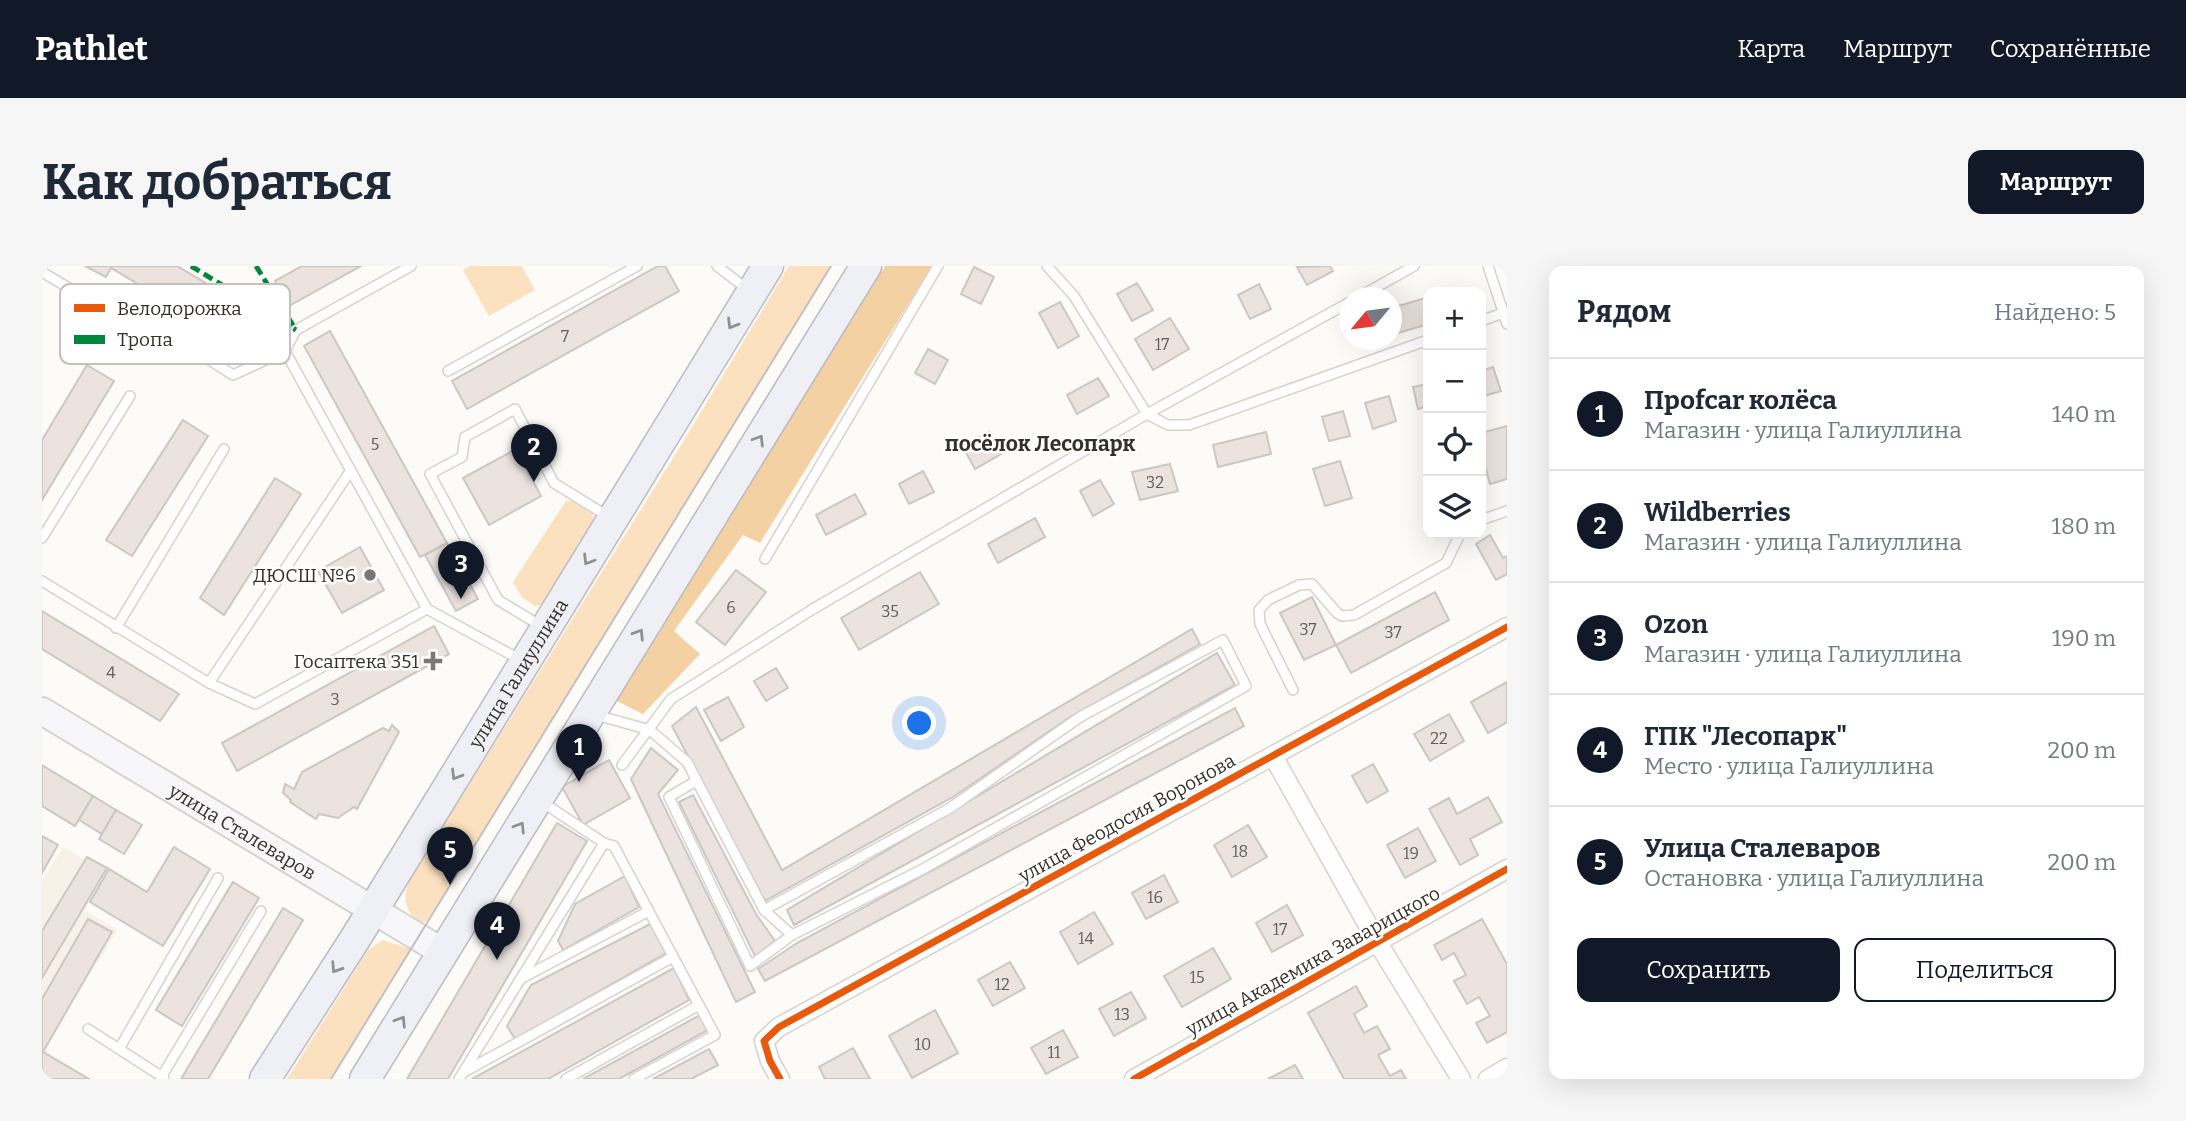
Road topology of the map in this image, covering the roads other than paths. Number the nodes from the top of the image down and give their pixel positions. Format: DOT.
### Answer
graph roads {
  1 [pos="411,266"];
  2 [pos="637,266"];
  3 [pos="717,266"];
  4 [pos="768,266"];
  5 [pos="866,266"];
  6 [pos="938,266"];
  7 [pos="1047,266"];
  8 [pos="1414,266"];
  9 [pos="1488,266"];
  10 [pos="42,272"];
  11 [pos="62,284"];
  12 [pos="1377,287"];
  13 [pos="752,292"];
  14 [pos="1339,308"];
  15 [pos="1503,313"];
  16 [pos="1486,319"];
  17 [pos="1507,324"];
  18 [pos="290,341"];
  19 [pos="1423,342"];
  20 [pos="290,360"];
  21 [pos="216,364"];
  22 [pos="257,364"];
  23 [pos="448,371"];
  24 [pos="130,396"];
  25 [pos="1147,414"];
  26 [pos="224,449"];
  27 [pos="351,470"];
  28 [pos="1507,511"];
  29 [pos="1486,518"];
  30 [pos="612,519"];
  31 [pos="42,538"];
  32 [pos="1458,539"];
  33 [pos="765,559"];
  34 [pos="42,581"];
  35 [pos="427,609"];
  36 [pos="1507,627"];
  37 [pos="116,628"];
  38 [pos="545,629"];
  39 [pos="525,662"];
  40 [pos="209,683"];
  41 [pos="1293,690"];
  42 [pos="42,711"];
  43 [pos="590,714"];
  44 [pos="650,730"];
  45 [pos="1273,756"];
  46 [pos="622,765"];
  47 [pos="696,781"];
  48 [pos="537,799"];
  49 [pos="604,843"];
  50 [pos="1507,869"];
  51 [pos="218,878"];
  52 [pos="374,908"];
  53 [pos="764,910"];
  54 [pos="261,911"];
  55 [pos="649,911"];
  56 [pos="792,936"];
  57 [pos="1378,943"];
  58 [pos="443,952"];
  59 [pos="673,957"];
  60 [pos="520,979"];
  61 [pos="699,1006"];
  62 [pos="88,1029"];
  63 [pos="120,1049"];
  64 [pos="1507,1068"];
  65 [pos="460,1076"];
  66 [pos="774,1077"];
  67 [pos="164,1078"];
  68 [pos="265,1079"];
  69 [pos="365,1079"];
  70 [pos="566,1079"];
  71 [pos="634,1079"];
  72 [pos="1134,1079"];
  73 [pos="1461,1079"];
  74 [pos="1488,1079"];
  1 -- 18 [label="lane"];
  2 -- 23 [label="lane"];
  3 -- 13 [label="lane"];
  4 -- 13 [label="main road, улица Галиуллина"];
  43 -- 5 [label="main road, one-way"];
  6 -- 33 [label="lane"];
  7 -- 25 [label="lane"];
  8 -- 12 [label="lane"];
  9 -- 15 [label="lane"];
  10 -- 11 [label="lane"];
  13 -- 30 [label="main road, улица Галиуллина, one-way"];
  14 -- 25 [label="lane"];
  15 -- 16 [label="lane"];
  15 -- 17 [label="lane"];
  19 -- 25 [label="lane"];
  20 -- 27 [label="lane"];
  21 -- 22 [label="lane"];
  24 -- 31 [label="lane"];
  25 -- 44 [label="lane"];
  26 -- 37 [label="lane"];
  27 -- 35 [label="lane"];
  27 -- 40 [label="lane"];
  28 -- 29 [label="lane"];
  30 -- 38 [label="main road, улица Галиуллина, one-way"];
  30 -- 38 [label="lane"];
  32 -- 41 [label="lane"];
  34 -- 37 [label="lane"];
  35 -- 39 [label="lane"];
  35 -- 40 [label="lane"];
  36 -- 45 [label="street, улица Феодосия Воронова"];
  37 -- 40 [label="lane"];
  38 -- 39 [label="main road, улица Галиуллина"];
  39 -- 52 [label="main road, улица Галиуллина, one-way"];
  42 -- 52 [label="main road, улица Сталеваров"];
  43 -- 44 [label="lane"];
  43 -- 48 [label="main road"];
  44 -- 46 [label="lane"];
  44 -- 47 [label="lane"];
  45 -- 57 [label="street"];
  45 -- 66 [label="street, улица Феодосия Воронова"];
  47 -- 53 [label="lane"];
  47 -- 56 [label="lane"];
  48 -- 49 [label="lane"];
  58 -- 48 [label="main road, one-way"];
  49 -- 55 [label="lane"];
  49 -- 60 [label="lane"];
  50 -- 57 [label="street, улица Академика Заварицкого"];
  51 -- 63 [label="lane"];
  52 -- 58 [label="main road, улица Сталеваров"];
  52 -- 68 [label="main road, улица Галиуллина, one-way"];
  53 -- 56 [label="lane"];
  53 -- 56 [label="lane"];
  54 -- 67 [label="lane"];
  55 -- 59 [label="lane"];
  55 -- 60 [label="lane"];
  57 -- 72 [label="street, улица Академика Заварицкого"];
  57 -- 73 [label="street"];
  69 -- 58 [label="main road, one-way"];
  59 -- 61 [label="lane"];
  59 -- 65 [label="lane"];
  60 -- 65 [label="lane"];
  61 -- 70 [label="lane"];
  61 -- 71 [label="lane"];
  62 -- 63 [label="lane"];
  63 -- 67 [label="lane"];
  64 -- 74 [label="street"];
}
